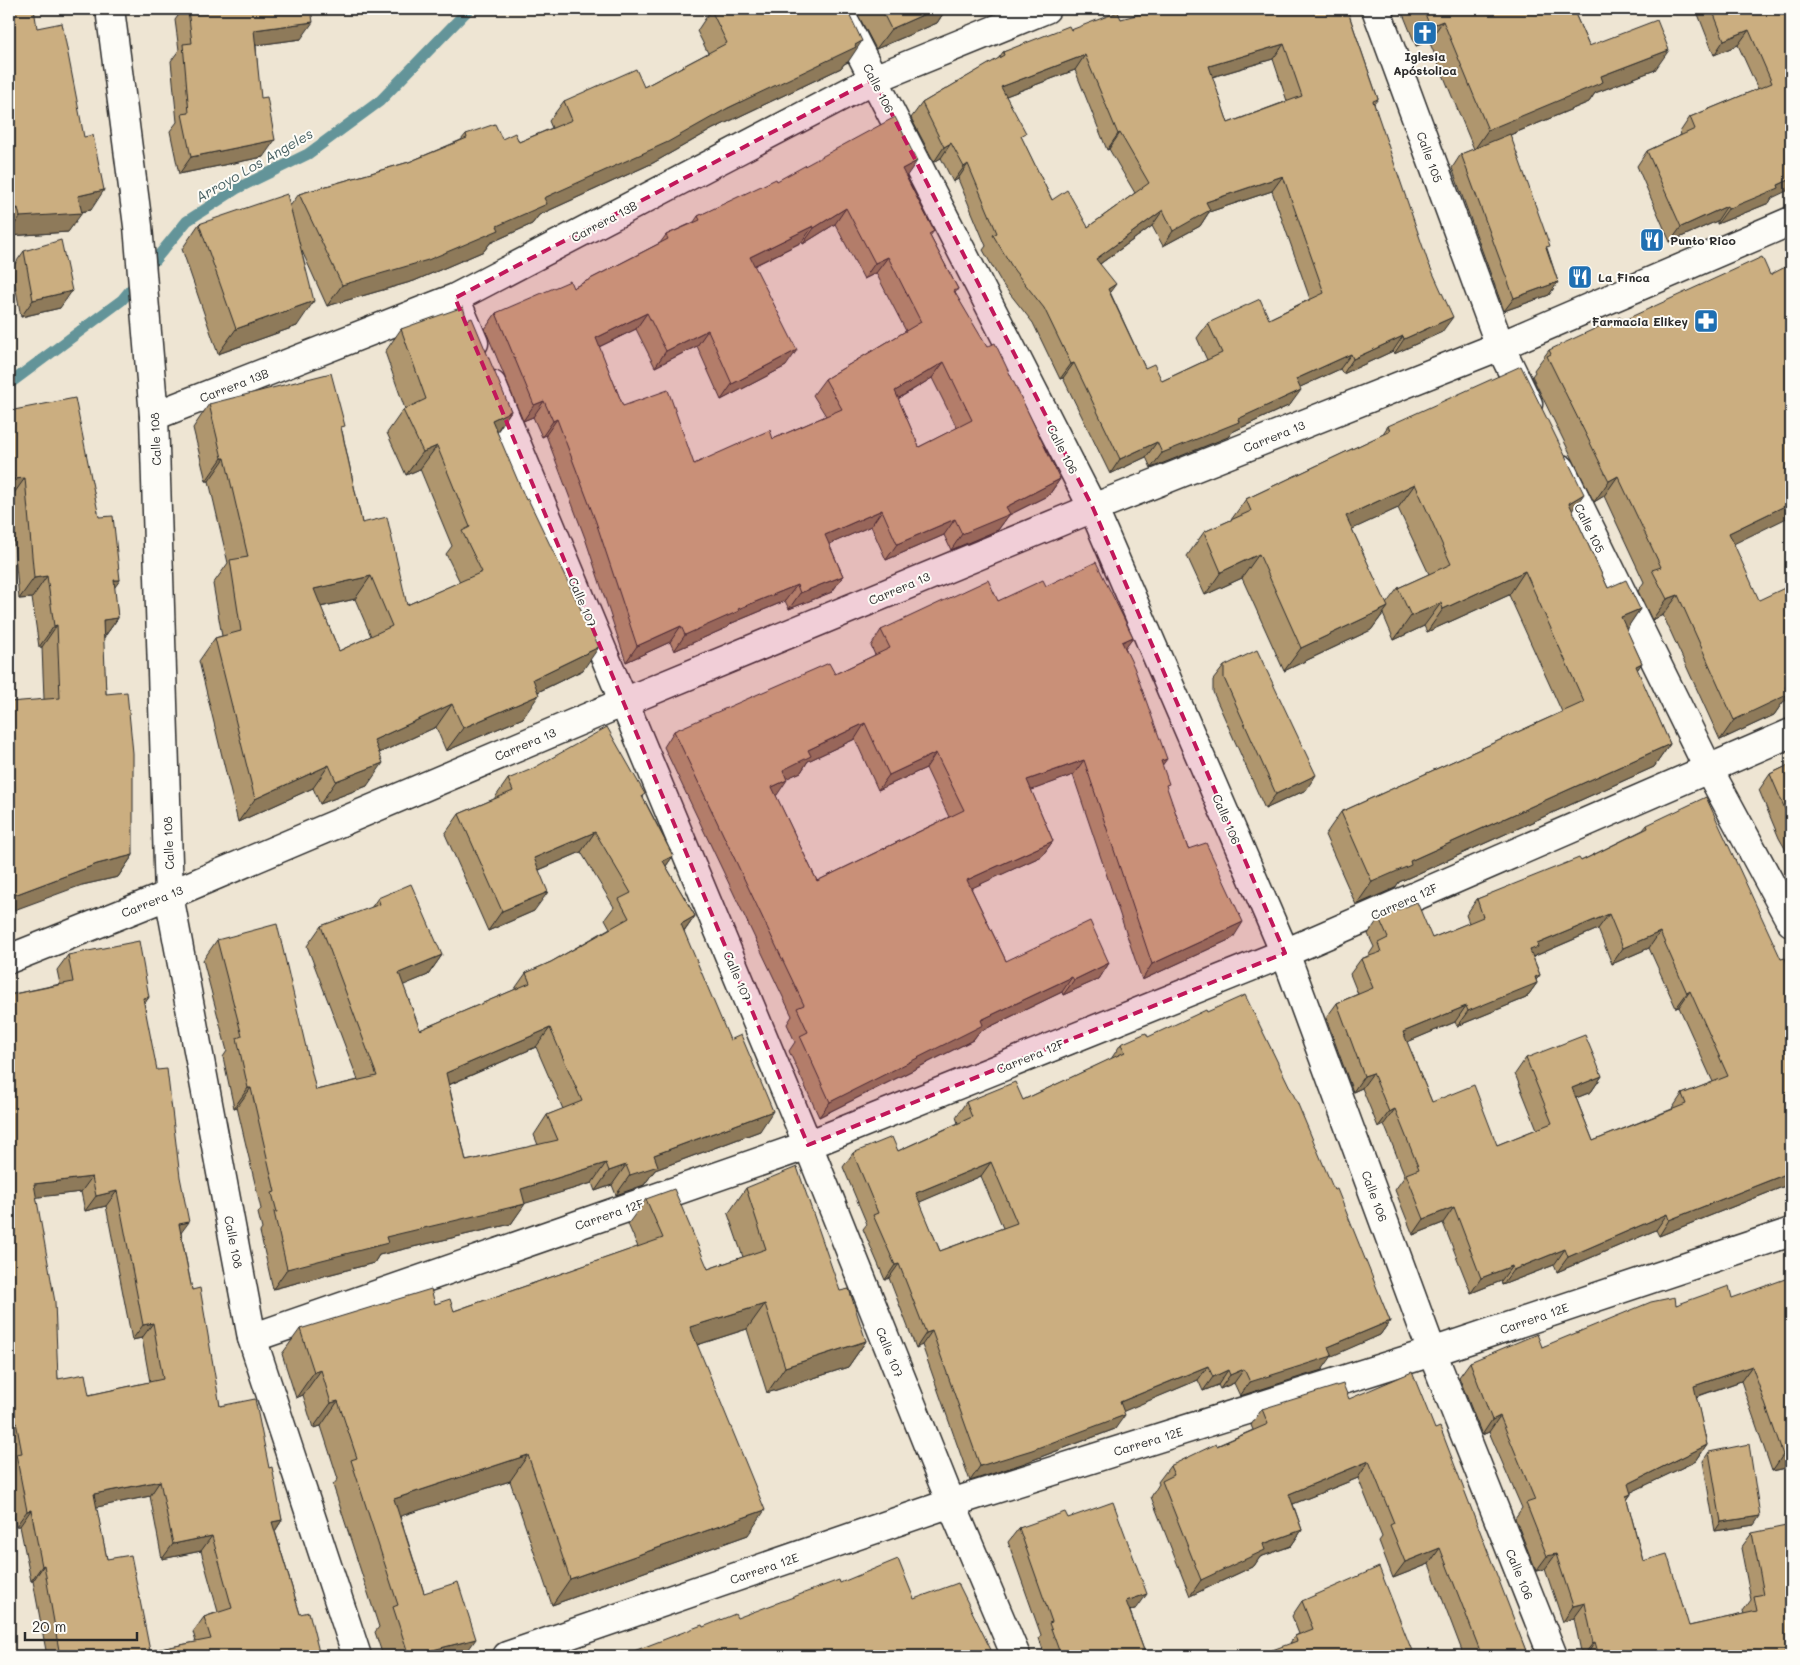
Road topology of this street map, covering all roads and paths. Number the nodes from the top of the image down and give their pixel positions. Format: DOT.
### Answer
graph roads {
  1 [pos="110,9"];
  2 [pos="838,9"];
  3 [pos="1046,9"];
  4 [pos="1376,9"];
  5 [pos="874,79"];
  6 [pos="1791,221"];
  7 [pos="455,298"];
  8 [pos="1500,346"];
  9 [pos="154,416"];
  10 [pos="1093,508"];
  11 [pos="624,702"];
  12 [pos="1791,733"];
  13 [pos="1708,768"];
  14 [pos="169,895"];
  15 [pos="1791,922"];
  16 [pos="1285,953"];
  17 [pos="9,959"];
  18 [pos="808,1145"];
  19 [pos="1791,1232"];
  20 [pos="252,1338"];
  21 [pos="1432,1352"];
  22 [pos="951,1503"];
  23 [pos="357,1656"];
  24 [pos="508,1656"];
  25 [pos="1016,1656"];
  26 [pos="1553,1656"];
  1 -- 9 [label="street, Calle 108"];
  2 -- 5 [label="street, Calle 106"];
  3 -- 5 [label="street, Carrera 13B"];
  4 -- 8 [label="street, Calle 105"];
  5 -- 7 [label="street, Carrera 13B"];
  5 -- 10 [label="street, Calle 106"];
  6 -- 8 [label="street, Carrera 13"];
  7 -- 9 [label="street, Carrera 13B"];
  7 -- 11 [label="street, Calle 107"];
  8 -- 10 [label="street, Carrera 13"];
  8 -- 13 [label="street, Calle 105"];
  9 -- 14 [label="street, Calle 108"];
  10 -- 11 [label="street, Carrera 13"];
  10 -- 16 [label="street, Calle 106"];
  11 -- 14 [label="street, Carrera 13"];
  11 -- 18 [label="street, Calle 107"];
  12 -- 13 [label="street, Carrera 12F"];
  13 -- 15 [label="street, Calle 105"];
  13 -- 16 [label="street, Carrera 12F"];
  14 -- 17 [label="street, Carrera 13"];
  14 -- 20 [label="street, Calle 108"];
  16 -- 18 [label="street, Carrera 12F"];
  16 -- 21 [label="street, Calle 106"];
  18 -- 20 [label="street, Carrera 12F"];
  18 -- 22 [label="street, Calle 107"];
  19 -- 21 [label="street, Carrera 12E"];
  20 -- 23 [label="street, Calle 108"];
  21 -- 22 [label="street, Carrera 12E"];
  21 -- 26 [label="street, Calle 106"];
  22 -- 24 [label="street, Carrera 12E"];
  22 -- 25 [label="street, Calle 107"];
}
